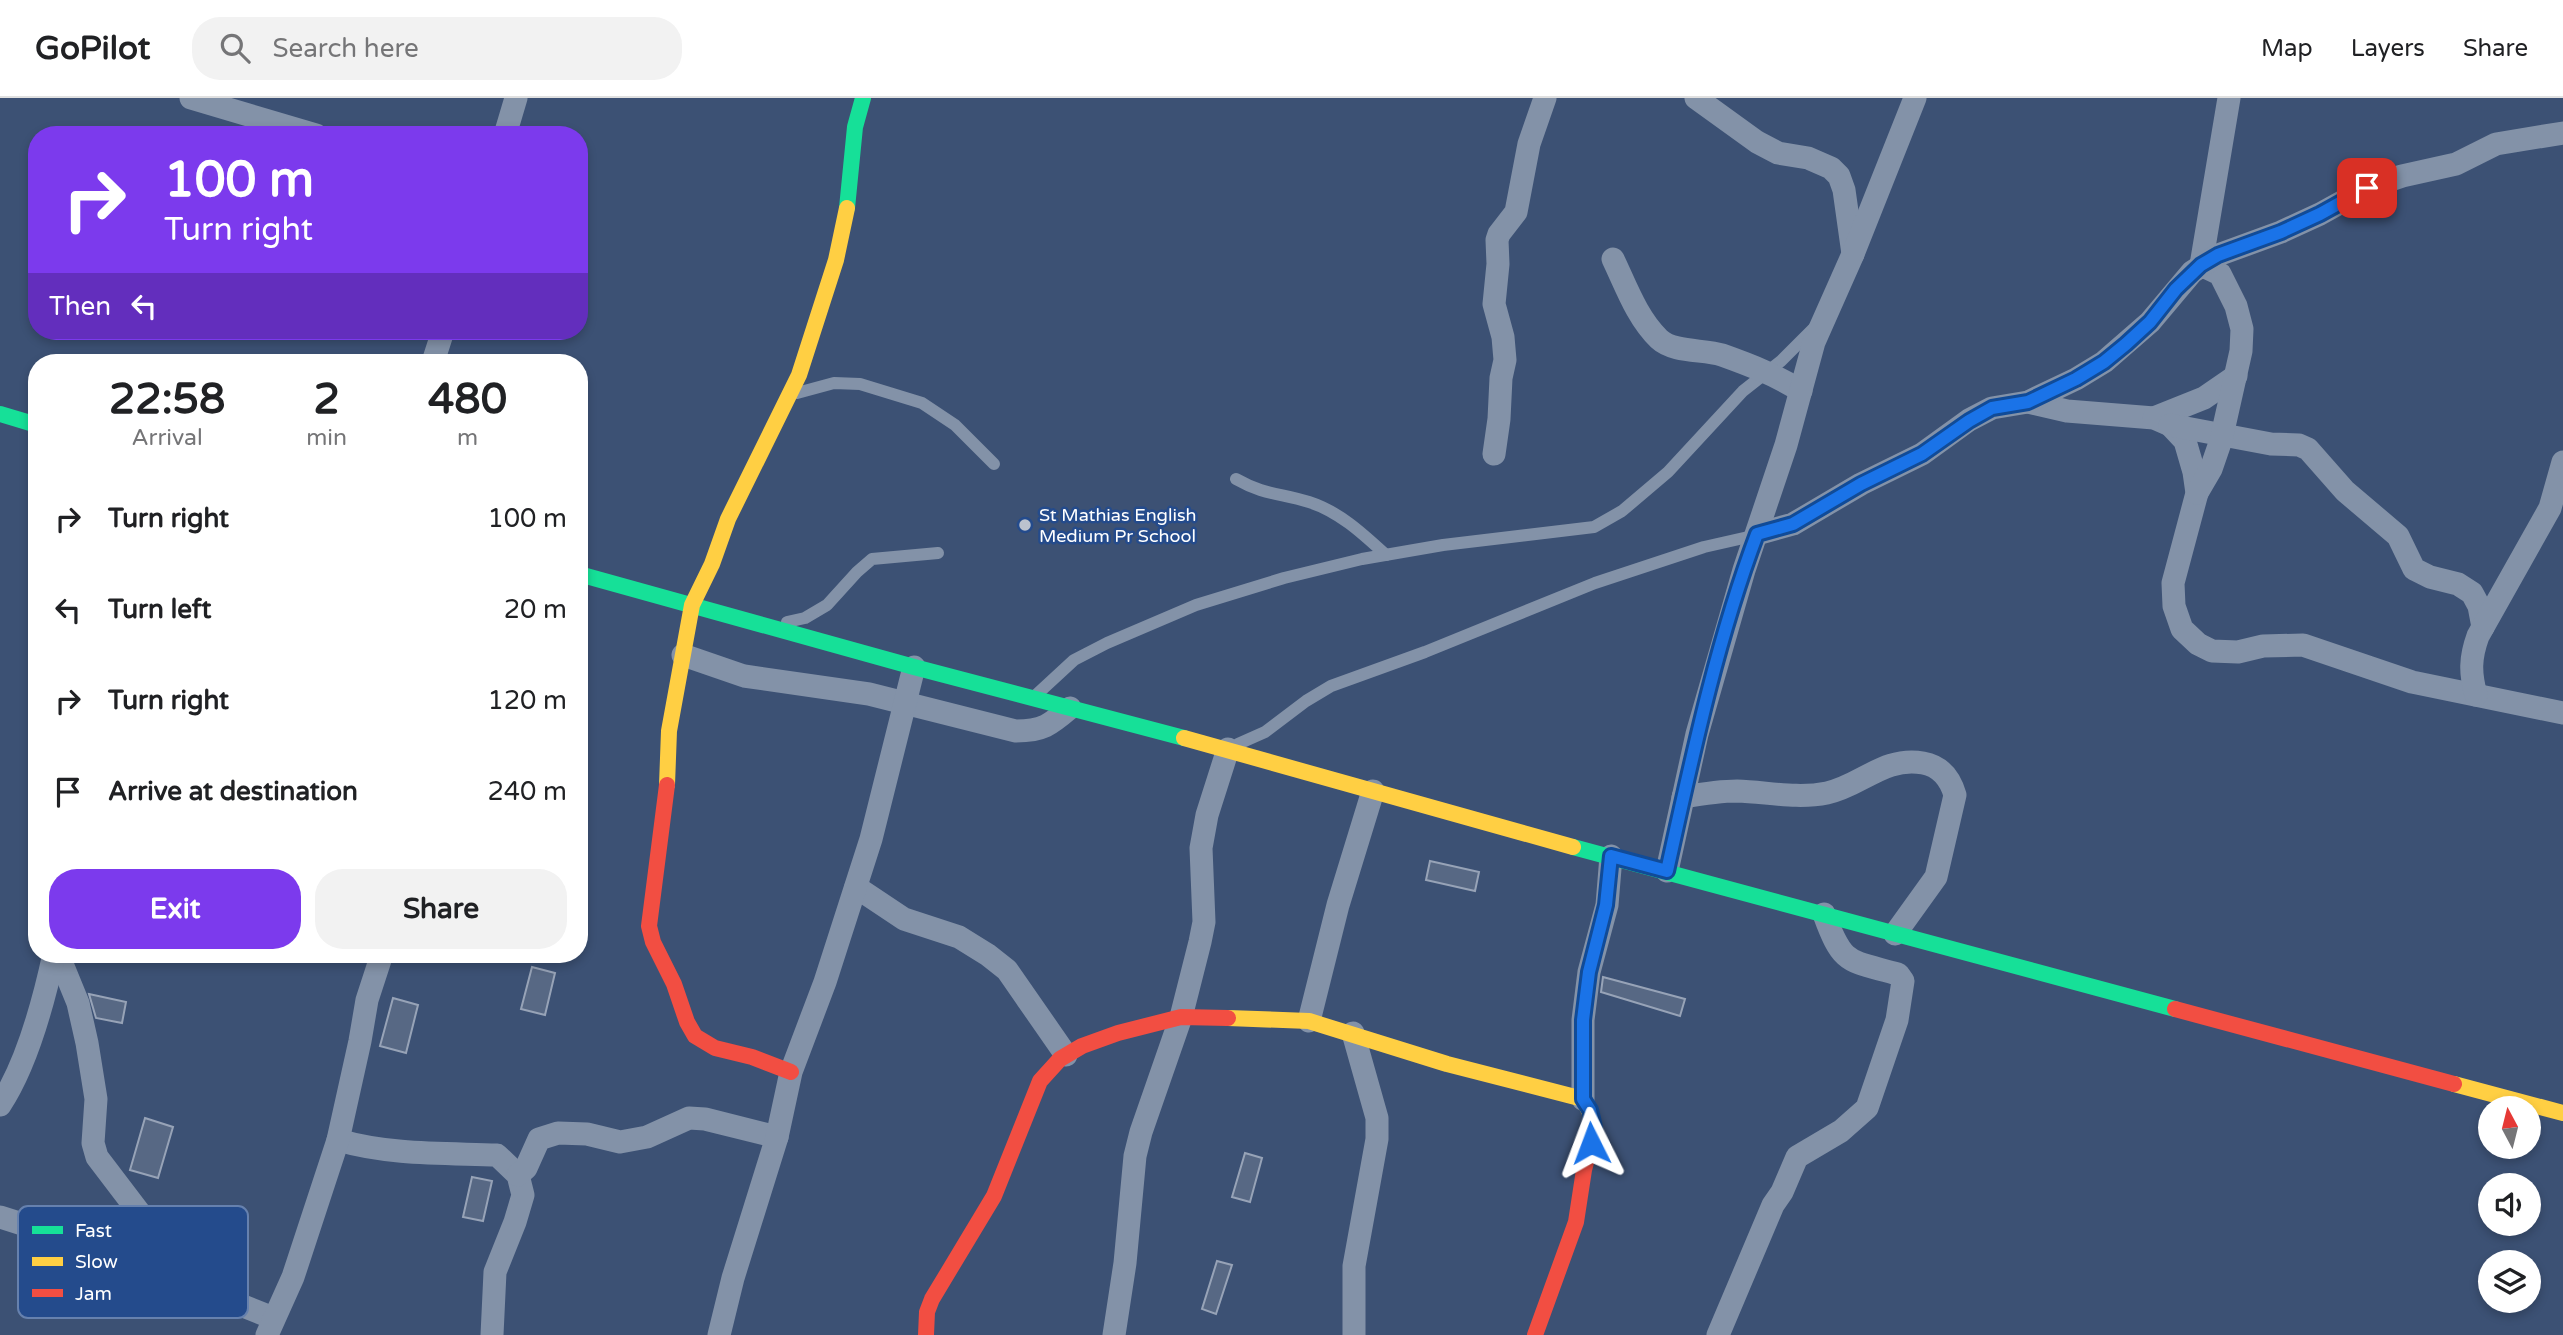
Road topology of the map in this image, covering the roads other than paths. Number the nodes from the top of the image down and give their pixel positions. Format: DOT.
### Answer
graph roads {
  1 [pos="191,98"];
  2 [pos="516,98"];
  3 [pos="863,98"];
  4 [pos="1545,98"];
  5 [pos="1696,98"];
  6 [pos="1915,98"];
  7 [pos="2229,98"];
  8 [pos="286,126"];
  9 [pos="508,126"];
  10 [pos="2563,133"];
  11 [pos="1853,254"];
  12 [pos="1613,260"];
  13 [pos="2201,265"];
  14 [pos="1826,315"];
  15 [pos="1766,371"];
  16 [pos="2236,376"];
  17 [pos="1801,390"];
  18 [pos="790,395"];
  19 [pos="2028,402"];
  20 [pos="0,414"];
  21 [pos="28,422"];
  22 [pos="2162,422"];
  23 [pos="2222,434"];
  24 [pos="1493,454"];
  25 [pos="2563,462"];
  26 [pos="994,464"];
  27 [pos="1236,479"];
  28 [pos="2197,493"];
  29 [pos="1757,534"];
  30 [pos="938,552"];
  31 [pos="1386,555"];
  32 [pos="588,576"];
  33 [pos="692,605"];
  34 [pos="767,626"];
  35 [pos="2483,627"];
  36 [pos="683,655"];
  37 [pos="914,667"];
  38 [pos="2476,695"];
  39 [pos="1033,698"];
  40 [pos="905,703"];
  41 [pos="1070,708"];
  42 [pos="2563,712"];
  43 [pos="1227,749"];
  44 [pos="1373,791"];
  45 [pos="1683,797"];
  46 [pos="1611,856"];
  47 [pos="1667,871"];
  48 [pos="856,887"];
  49 [pos="1824,914"];
  50 [pos="1895,934"];
  51 [pos="53,963"];
  52 [pos="60,963"];
  53 [pos="379,963"];
  54 [pos="1181,1017"];
  55 [pos="1309,1021"];
  56 [pos="1353,1033"];
  57 [pos="1066,1055"];
  58 [pos="792,1072"];
  59 [pos="1583,1099"];
  60 [pos="0,1105"];
  61 [pos="2563,1113"];
  62 [pos="776,1137"];
  63 [pos="338,1140"];
  64 [pos="518,1175"];
  65 [pos="134,1206"];
  66 [pos="0,1217"];
  67 [pos="18,1223"];
  68 [pos="248,1315"];
  69 [pos="270,1327"];
  70 [pos="492,1335"];
  71 [pos="719,1335"];
  72 [pos="926,1335"];
  73 [pos="1114,1335"];
  74 [pos="1354,1335"];
  75 [pos="1535,1335"];
  76 [pos="1718,1335"];
  1 -- 8 [label="street"];
  2 -- 9 [label="street"];
  3 -- 18 [label="street"];
  4 -- 24 [label="street"];
  5 -- 11 [label="street"];
  6 -- 11 [label="street"];
  7 -- 13 [label="street"];
  10 -- 13 [label="street"];
  11 -- 14 [label="street"];
  12 -- 15 [label="street"];
  13 -- 16 [label="street"];
  13 -- 19 [label="street"];
  14 -- 15 [label="lane"];
  14 -- 17 [label="street"];
  15 -- 17 [label="street"];
  15 -- 31 [label="lane"];
  16 -- 22 [label="street"];
  16 -- 23 [label="street"];
  17 -- 29 [label="street"];
  18 -- 26 [label="lane"];
  18 -- 33 [label="street"];
  19 -- 22 [label="street"];
  19 -- 29 [label="street"];
  20 -- 21 [label="street"];
  22 -- 23 [label="street"];
  22 -- 28 [label="street"];
  23 -- 28 [label="street"];
  23 -- 35 [label="street"];
  25 -- 35 [label="street"];
  27 -- 31 [label="lane"];
  28 -- 38 [label="street"];
  29 -- 43 [label="lane"];
  29 -- 45 [label="street"];
  30 -- 34 [label="lane"];
  31 -- 39 [label="lane"];
  32 -- 33 [label="street"];
  33 -- 34 [label="street"];
  33 -- 36 [label="street"];
  34 -- 37 [label="street"];
  35 -- 38 [label="street"];
  36 -- 40 [label="street"];
  36 -- 58 [label="street"];
  37 -- 39 [label="street"];
  37 -- 40 [label="street"];
  38 -- 42 [label="street"];
  39 -- 41 [label="street"];
  40 -- 41 [label="street"];
  40 -- 48 [label="street"];
  41 -- 43 [label="street"];
  43 -- 44 [label="street"];
  43 -- 54 [label="street"];
  44 -- 46 [label="street"];
  44 -- 55 [label="street"];
  45 -- 47 [label="street"];
  45 -- 50 [label="street"];
  46 -- 47 [label="street"];
  46 -- 59 [label="street"];
  47 -- 49 [label="street"];
  48 -- 57 [label="street"];
  48 -- 58 [label="street"];
  49 -- 50 [label="street"];
  49 -- 76 [label="street"];
  50 -- 61 [label="street"];
  51 -- 60 [label="street"];
  52 -- 65 [label="street"];
  53 -- 63 [label="street"];
  54 -- 55 [label="street"];
  54 -- 57 [label="street"];
  54 -- 73 [label="street"];
  55 -- 56 [label="street"];
  56 -- 59 [label="street"];
  56 -- 74 [label="street"];
  57 -- 72 [label="street"];
  58 -- 62 [label="street"];
  59 -- 75 [label="street"];
  62 -- 64 [label="street"];
  62 -- 71 [label="street"];
  63 -- 64 [label="street"];
  63 -- 69 [label="street"];
  64 -- 70 [label="street"];
  66 -- 67 [label="street"];
  68 -- 69 [label="street"];
}
